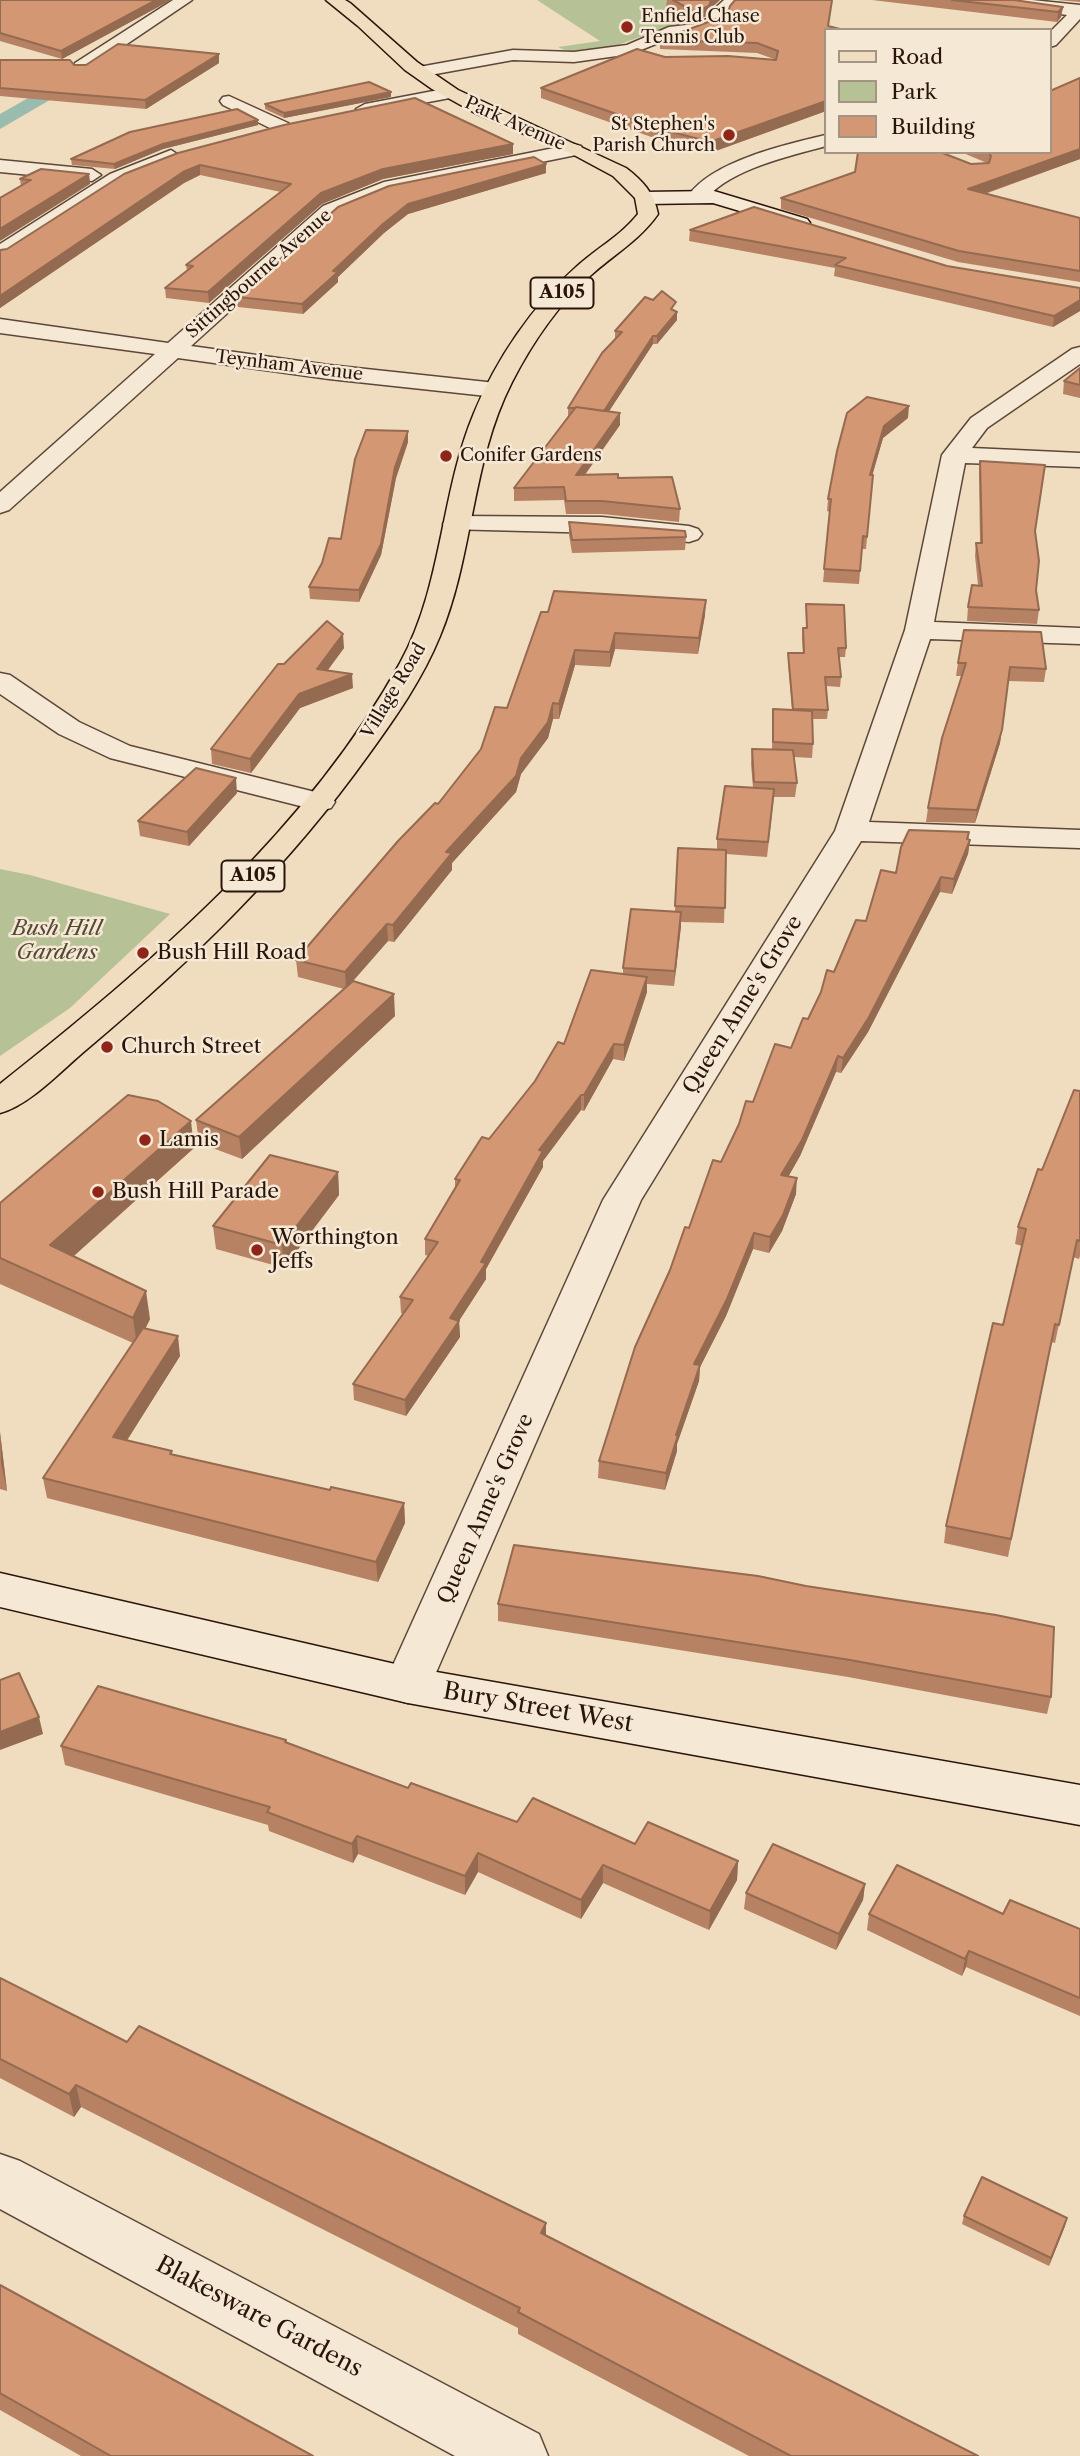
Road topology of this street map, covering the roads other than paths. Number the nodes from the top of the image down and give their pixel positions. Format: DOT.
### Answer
graph roads {
  1 [pos="184,0"];
  2 [pos="334,0"];
  3 [pos="733,0"];
  4 [pos="1003,0"];
  5 [pos="1079,11"];
  6 [pos="698,29"];
  7 [pos="722,33"];
  8 [pos="1052,41"];
  9 [pos="1052,42"];
  10 [pos="1070,44"];
  11 [pos="631,49"];
  12 [pos="653,56"];
  13 [pos="80,67"];
  14 [pos="419,72"];
  15 [pos="449,93"];
  16 [pos="229,101"];
  17 [pos="342,114"];
  18 [pos="306,122"];
  19 [pos="282,127"];
  20 [pos="248,135"];
  21 [pos="824,141"];
  22 [pos="193,150"];
  23 [pos="574,150"];
  24 [pos="0,166"];
  25 [pos="117,178"];
  26 [pos="699,195"];
  27 [pos="645,198"];
  28 [pos="824,231"];
  29 [pos="0,253"];
  30 [pos="0,326"];
  31 [pos="172,351"];
  32 [pos="1080,354"];
  33 [pos="496,390"];
  34 [pos="954,455"];
  35 [pos="1080,460"];
  36 [pos="0,505"];
  37 [pos="456,524"];
  38 [pos="689,534"];
  39 [pos="919,630"];
  40 [pos="1080,636"];
  41 [pos="0,681"];
  42 [pos="320,802"];
  43 [pos="851,831"];
  44 [pos="1080,839"];
  45 [pos="0,1102"];
  46 [pos="0,1590"];
  47 [pos="408,1685"];
  48 [pos="1079,1798"];
  49 [pos="0,2180"];
  50 [pos="517,2456"];
  1 -- 13 [label="street"];
  2 -- 14 [label="main road, Park Avenue"];
  3 -- 6 [label="street"];
  4 -- 5 [label="street"];
  5 -- 8 [label="street"];
  6 -- 7 [label="street"];
  6 -- 11 [label="street"];
  9 -- 10 [label="street"];
  11 -- 12 [label="street"];
  11 -- 14 [label="street"];
  14 -- 15 [label="main road, Park Avenue"];
  15 -- 17 [label="street"];
  15 -- 23 [label="main road, Park Avenue"];
  16 -- 19 [label="street"];
  18 -- 19 [label="street"];
  19 -- 20 [label="street"];
  21 -- 26 [label="street"];
  22 -- 25 [label="street"];
  23 -- 27 [label="main road, Park Avenue"];
  23 -- 31 [label="street, Sittingbourne Avenue"];
  24 -- 25 [label="street"];
  25 -- 29 [label="street"];
  26 -- 27 [label="street"];
  26 -- 28 [label="street"];
  27 -- 33 [label="main road, Village Road / A105"];
  30 -- 31 [label="street, Teynham Avenue"];
  31 -- 33 [label="street, Teynham Avenue"];
  31 -- 36 [label="street, Sittingbourne Avenue"];
  32 -- 34 [label="street, Queen Anne's Grove"];
  33 -- 37 [label="main road, Village Road / A105"];
  34 -- 35 [label="street"];
  34 -- 39 [label="street, Queen Anne's Grove"];
  37 -- 38 [label="street"];
  37 -- 42 [label="main road, Village Road / A105"];
  39 -- 40 [label="street"];
  39 -- 43 [label="street, Queen Anne's Grove"];
  41 -- 42 [label="street"];
  42 -- 45 [label="main road, Village Road / A105"];
  43 -- 44 [label="street"];
  43 -- 47 [label="street, Queen Anne's Grove"];
  46 -- 47 [label="street, Bury Street West"];
  47 -- 48 [label="street, Bury Street West"];
  49 -- 50 [label="street, Blakesware Gardens"];
}
